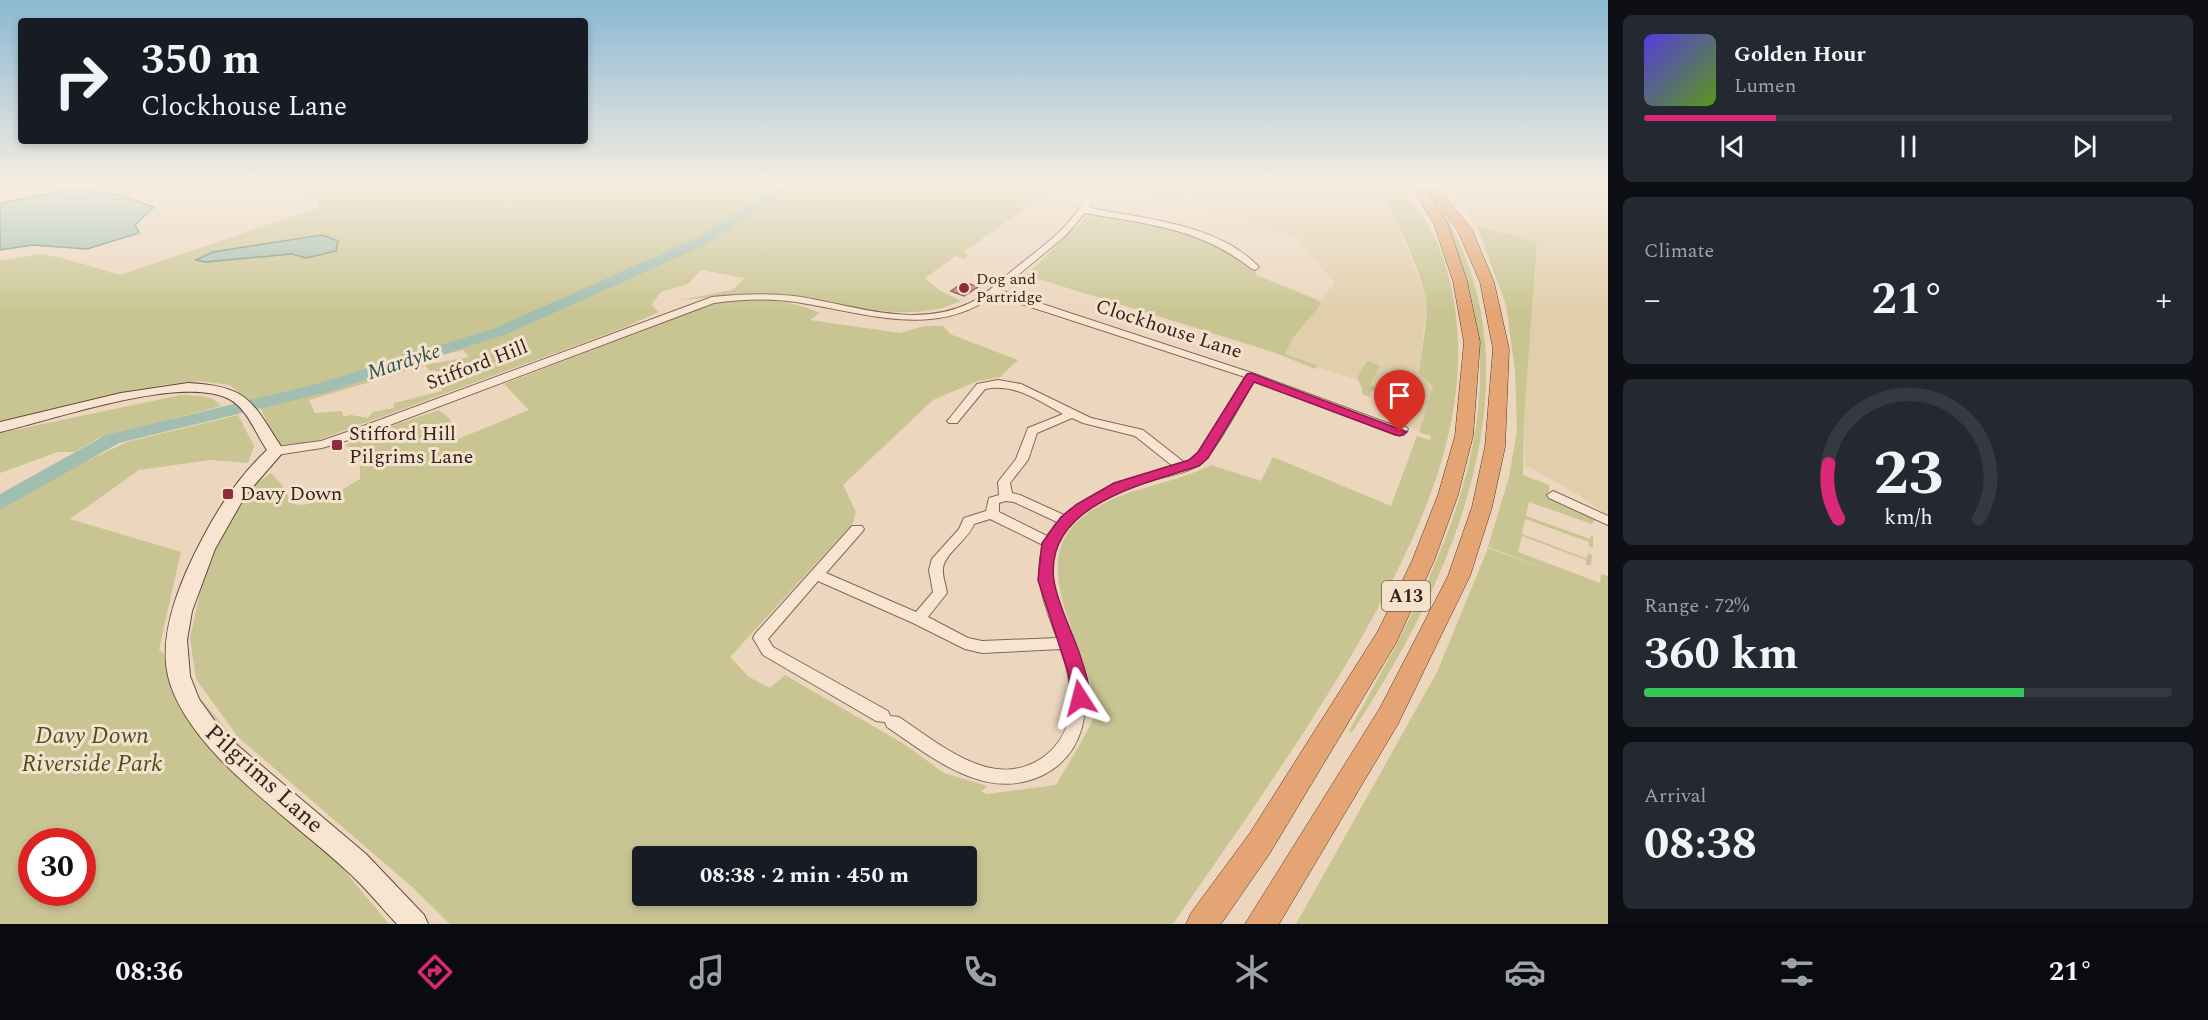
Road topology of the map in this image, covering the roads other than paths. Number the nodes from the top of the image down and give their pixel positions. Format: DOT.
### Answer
graph roads {
  1 [pos="1070,226"];
  2 [pos="1173,226"];
  3 [pos="1449,226"];
  4 [pos="1459,226"];
  5 [pos="1255,267"];
  6 [pos="992,291"];
  7 [pos="1251,376"];
  8 [pos="1072,414"];
  9 [pos="954,421"];
  10 [pos="0,427"];
  11 [pos="1405,432"];
  12 [pos="276,451"];
  13 [pos="1184,468"];
  14 [pos="1553,495"];
  15 [pos="1006,497"];
  16 [pos="992,514"];
  17 [pos="1066,521"];
  18 [pos="1608,521"];
  19 [pos="857,529"];
  20 [pos="1050,543"];
  21 [pos="817,575"];
  22 [pos="918,619"];
  23 [pos="1067,643"];
  24 [pos="415,924"];
  25 [pos="1202,924"];
  26 [pos="1261,924"];
  1 -- 6 [label="street, Stifford Hill"];
  2 -- 5 [label="street"];
  3 -- 25 [label="highway, A13"];
  4 -- 26 [label="highway, A13"];
  6 -- 7 [label="street, Clockhouse Lane"];
  6 -- 12 [label="street, Stifford Hill"];
  7 -- 11 [label="street, Clockhouse Lane"];
  7 -- 13 [label="street"];
  8 -- 9 [label="street"];
  8 -- 13 [label="street"];
  8 -- 15 [label="street"];
  10 -- 12 [label="main road"];
  12 -- 24 [label="main road, Pilgrims Lane"];
  13 -- 17 [label="street"];
  14 -- 18 [label="street"];
  15 -- 16 [label="street"];
  15 -- 17 [label="street"];
  16 -- 20 [label="street"];
  16 -- 22 [label="street"];
  17 -- 20 [label="street"];
  19 -- 21 [label="street"];
  20 -- 23 [label="street"];
  21 -- 22 [label="street"];
  21 -- 23 [label="street"];
  22 -- 23 [label="street"];
}
